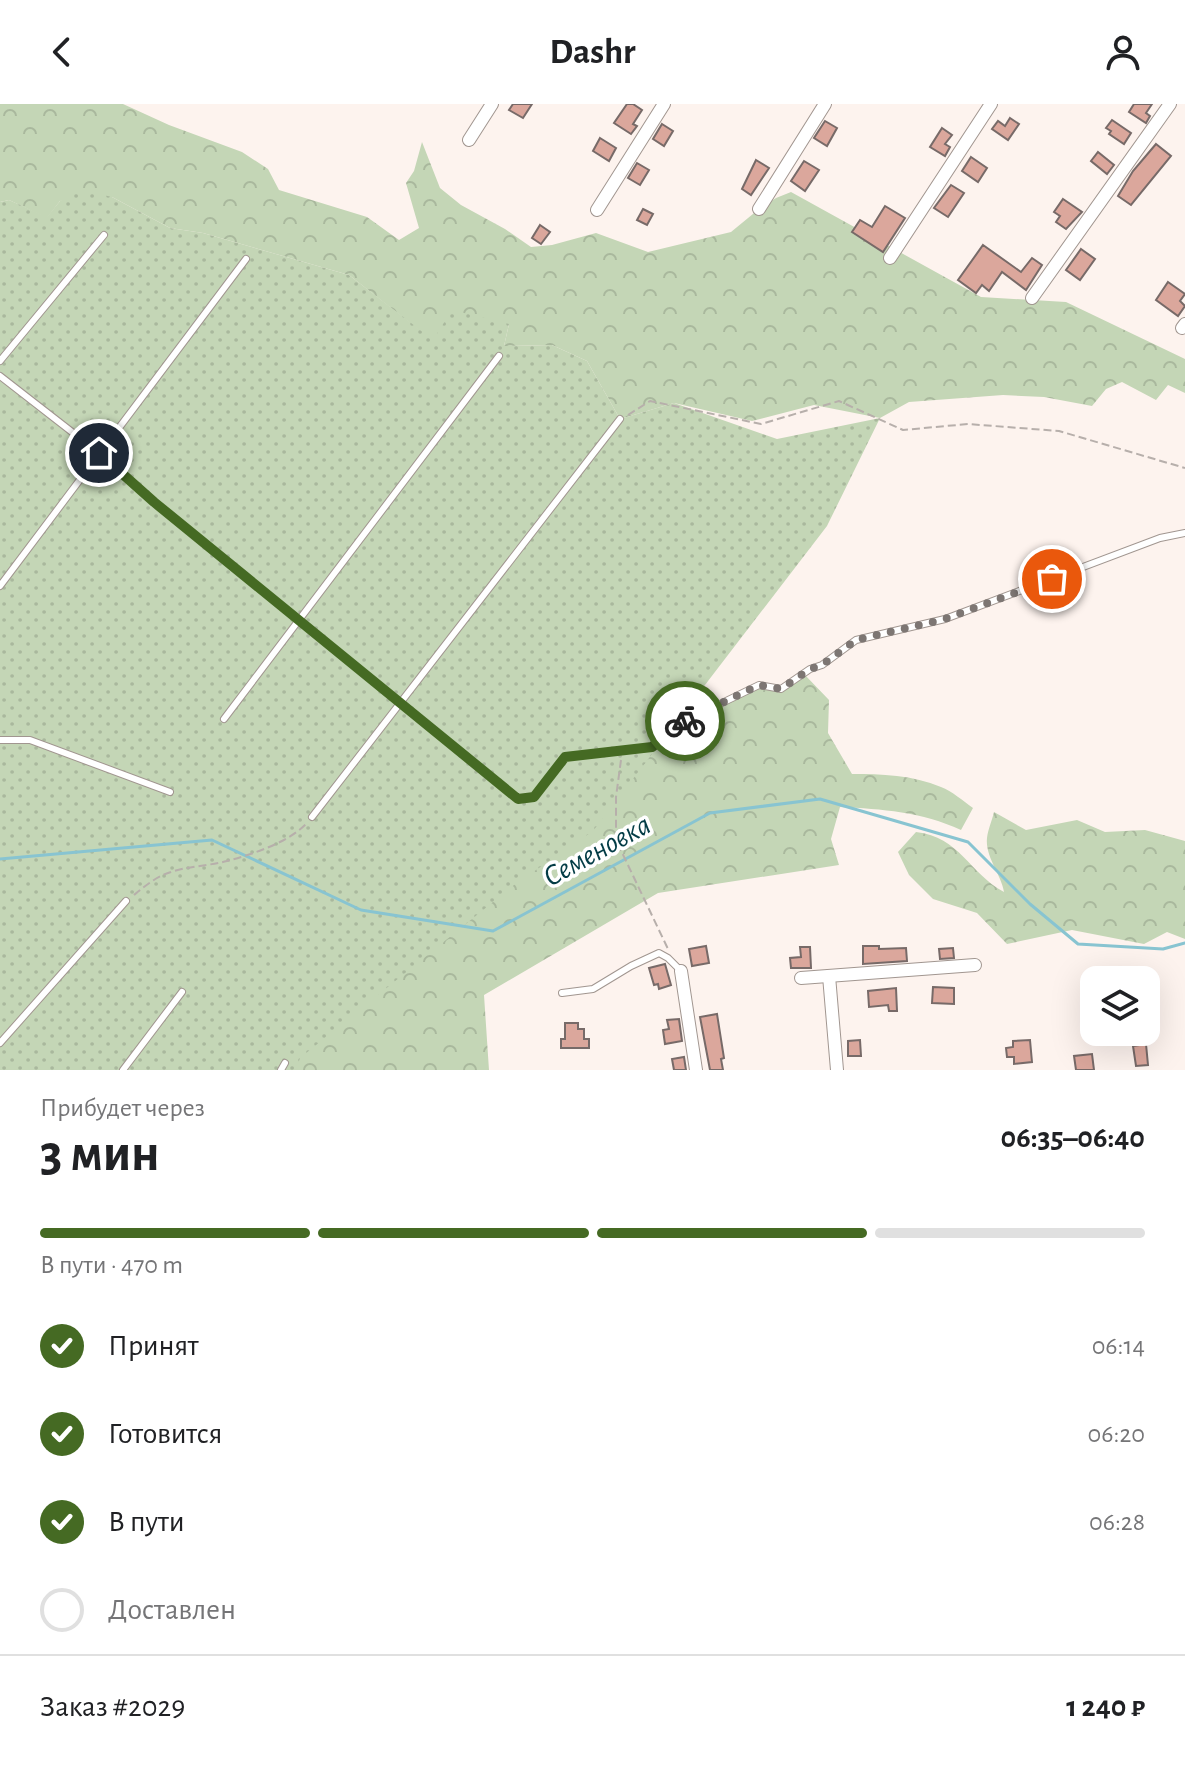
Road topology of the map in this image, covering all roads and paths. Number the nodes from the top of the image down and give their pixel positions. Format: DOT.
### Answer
graph roads {
  1 [pos="492,104"];
  2 [pos="664,104"];
  3 [pos="825,104"];
  4 [pos="991,104"];
  5 [pos="1170,104"];
  6 [pos="469,140"];
  7 [pos="759,209"];
  8 [pos="597,210"];
  9 [pos="104,235"];
  10 [pos="890,258"];
  11 [pos="246,259"];
  12 [pos="1032,298"];
  13 [pos="499,356"];
  14 [pos="0,361"];
  15 [pos="0,376"];
  16 [pos="620,419"];
  17 [pos="99,453"];
  18 [pos="1185,468"];
  19 [pos="1185,533"];
  20 [pos="0,586"];
  21 [pos="299,618"];
  22 [pos="400,702"];
  23 [pos="224,719"];
  24 [pos="0,740"];
  25 [pos="623,750"];
  26 [pos="170,792"];
  27 [pos="312,817"];
  28 [pos="126,901"];
  29 [pos="975,965"];
  30 [pos="681,971"];
  31 [pos="829,976"];
  32 [pos="801,978"];
  33 [pos="182,992"];
  34 [pos="562,993"];
  35 [pos="0,1043"];
  36 [pos="123,1070"];
  37 [pos="696,1070"];
  38 [pos="837,1070"];
  1 -- 6 [label="street"];
  2 -- 8 [label="street"];
  3 -- 7 [label="street"];
  4 -- 10 [label="street"];
  5 -- 12 [label="street"];
  9 -- 14 [label="lane"];
  11 -- 17 [label="lane"];
  13 -- 21 [label="lane"];
  15 -- 17 [label="lane"];
  16 -- 18 [label="path"];
  16 -- 22 [label="lane"];
  17 -- 20 [label="lane"];
  17 -- 21 [label="lane"];
  19 -- 25 [label="lane"];
  21 -- 22 [label="lane"];
  21 -- 23 [label="lane"];
  22 -- 25 [label="lane"];
  22 -- 27 [label="lane"];
  24 -- 26 [label="lane"];
  25 -- 30 [label="path"];
  27 -- 28 [label="path"];
  28 -- 35 [label="lane"];
  29 -- 31 [label="street"];
  30 -- 34 [label="lane"];
  30 -- 37 [label="street"];
  31 -- 32 [label="street"];
  31 -- 38 [label="street"];
  33 -- 36 [label="lane"];
}
